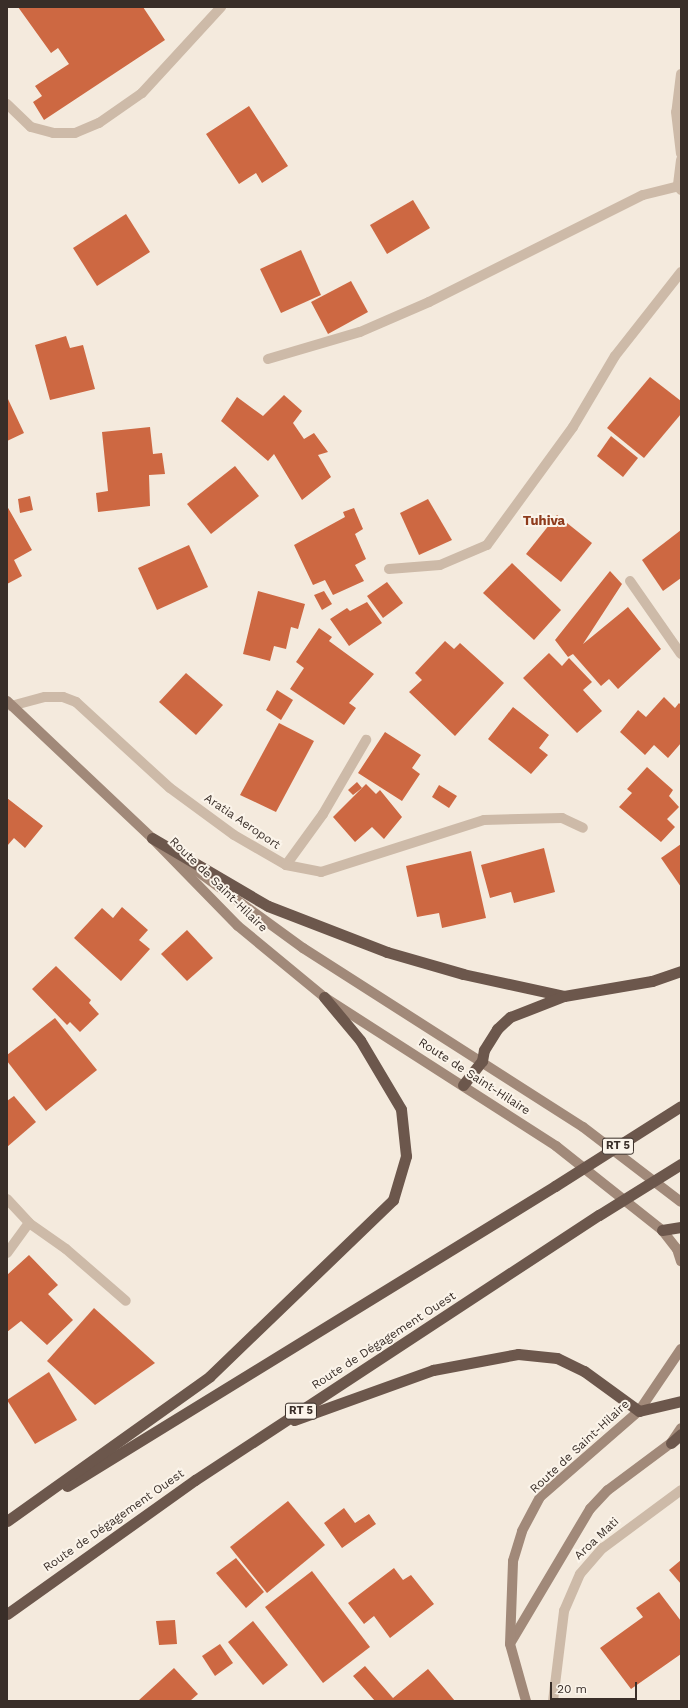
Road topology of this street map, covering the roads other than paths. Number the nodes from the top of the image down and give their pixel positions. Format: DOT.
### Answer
graph roads {
  1 [pos="221,7"];
  2 [pos="681,74"];
  3 [pos="7,104"];
  4 [pos="681,154"];
  5 [pos="681,160"];
  6 [pos="680,188"];
  7 [pos="681,272"];
  8 [pos="268,359"];
  9 [pos="389,569"];
  10 [pos="630,581"];
  11 [pos="681,654"];
  12 [pos="9,703"];
  13 [pos="366,740"];
  14 [pos="583,828"];
  15 [pos="152,838"];
  16 [pos="286,865"];
  17 [pos="681,971"];
  18 [pos="564,996"];
  19 [pos="324,997"];
  20 [pos="482,1061"];
  21 [pos="463,1085"];
  22 [pos="681,1106"];
  23 [pos="681,1164"];
  24 [pos="7,1199"];
  25 [pos="681,1202"];
  26 [pos="29,1223"];
  27 [pos="681,1227"];
  28 [pos="662,1230"];
  29 [pos="7,1253"];
  30 [pos="681,1261"];
  31 [pos="126,1301"];
  32 [pos="681,1349"];
  33 [pos="681,1401"];
  34 [pos="639,1411"];
  35 [pos="276,1427"];
  36 [pos="681,1428"];
  37 [pos="681,1434"];
  38 [pos="671,1443"];
  39 [pos="681,1490"];
  40 [pos="7,1522"];
  41 [pos="7,1614"];
  42 [pos="510,1644"];
  43 [pos="526,1701"];
  44 [pos="553,1701"];
  1 -- 3 [label="street"];
  2 -- 4 [label="street"];
  5 -- 6 [label="street"];
  6 -- 8 [label="street"];
  7 -- 9 [label="street"];
  10 -- 11 [label="street"];
  12 -- 15 [label="main road"];
  12 -- 16 [label="street, Aratia Aeroport"];
  13 -- 16 [label="street"];
  14 -- 16 [label="street, Aratia Aeroport"];
  15 -- 18 [label="highway"];
  15 -- 19 [label="main road, Route de Saint-Hilaire"];
  15 -- 20 [label="main road, Route de Saint-Hilaire"];
  17 -- 18 [label="highway"];
  18 -- 20 [label="highway"];
  19 -- 21 [label="main road, Route de Saint-Hilaire"];
  19 -- 40 [label="highway"];
  20 -- 21 [label="highway"];
  20 -- 25 [label="main road, Route de Saint-Hilaire"];
  21 -- 28 [label="main road, Route de Saint-Hilaire"];
  22 -- 40 [label="highway, RT 5, bridge"];
  23 -- 35 [label="highway, Route de Dégagement Ouest / RT 5, bridge"];
  24 -- 26 [label="street"];
  26 -- 29 [label="street"];
  26 -- 31 [label="street"];
  27 -- 28 [label="highway"];
  28 -- 30 [label="main road, Route de Saint-Hilaire"];
  32 -- 34 [label="main road, Route de Saint-Hilaire"];
  33 -- 34 [label="highway"];
  34 -- 35 [label="highway"];
  34 -- 42 [label="main road, Route de Saint-Hilaire"];
  35 -- 41 [label="highway, Route de Dégagement Ouest / RT 5"];
  36 -- 38 [label="main road"];
  37 -- 38 [label="highway"];
  38 -- 42 [label="main road"];
  39 -- 44 [label="street, Aroa Mati"];
  42 -- 43 [label="main road, Route de Saint-Hilaire"];
}
